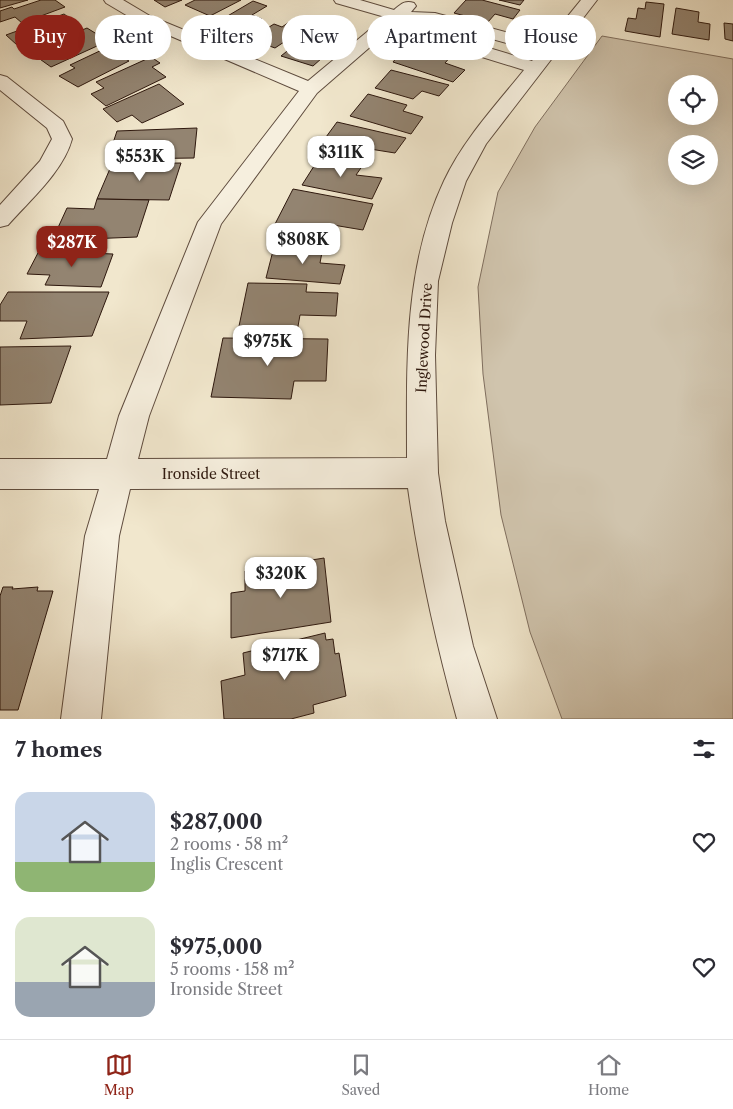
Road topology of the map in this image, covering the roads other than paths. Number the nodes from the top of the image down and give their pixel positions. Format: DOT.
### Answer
graph roads {
  1 [pos="112,0"];
  2 [pos="342,0"];
  3 [pos="415,0"];
  4 [pos="590,0"];
  5 [pos="394,15"];
  6 [pos="399,15"];
  7 [pos="578,15"];
  8 [pos="367,42"];
  9 [pos="495,55"];
  10 [pos="543,60"];
  11 [pos="536,68"];
  12 [pos="0,81"];
  13 [pos="310,89"];
  14 [pos="0,219"];
  15 [pos="422,473"];
  16 [pos="0,474"];
  17 [pos="118,474"];
  18 [pos="81,719"];
  19 [pos="478,719"];
  1 -- 13 [label="street"];
  2 -- 5 [label="street"];
  3 -- 6 [label="street"];
  4 -- 7 [label="street, Inglewood Drive"];
  8 -- 13 [label="street"];
  9 -- 11 [label="street"];
  10 -- 11 [label="street, Inglewood Drive"];
  11 -- 15 [label="street, Inglewood Drive"];
  12 -- 14 [label="street"];
  13 -- 17 [label="street"];
  15 -- 17 [label="street, Ironside Street"];
  15 -- 19 [label="street, Inglewood Drive"];
  16 -- 17 [label="street, Ironside Street"];
  17 -- 18 [label="street"];
}
